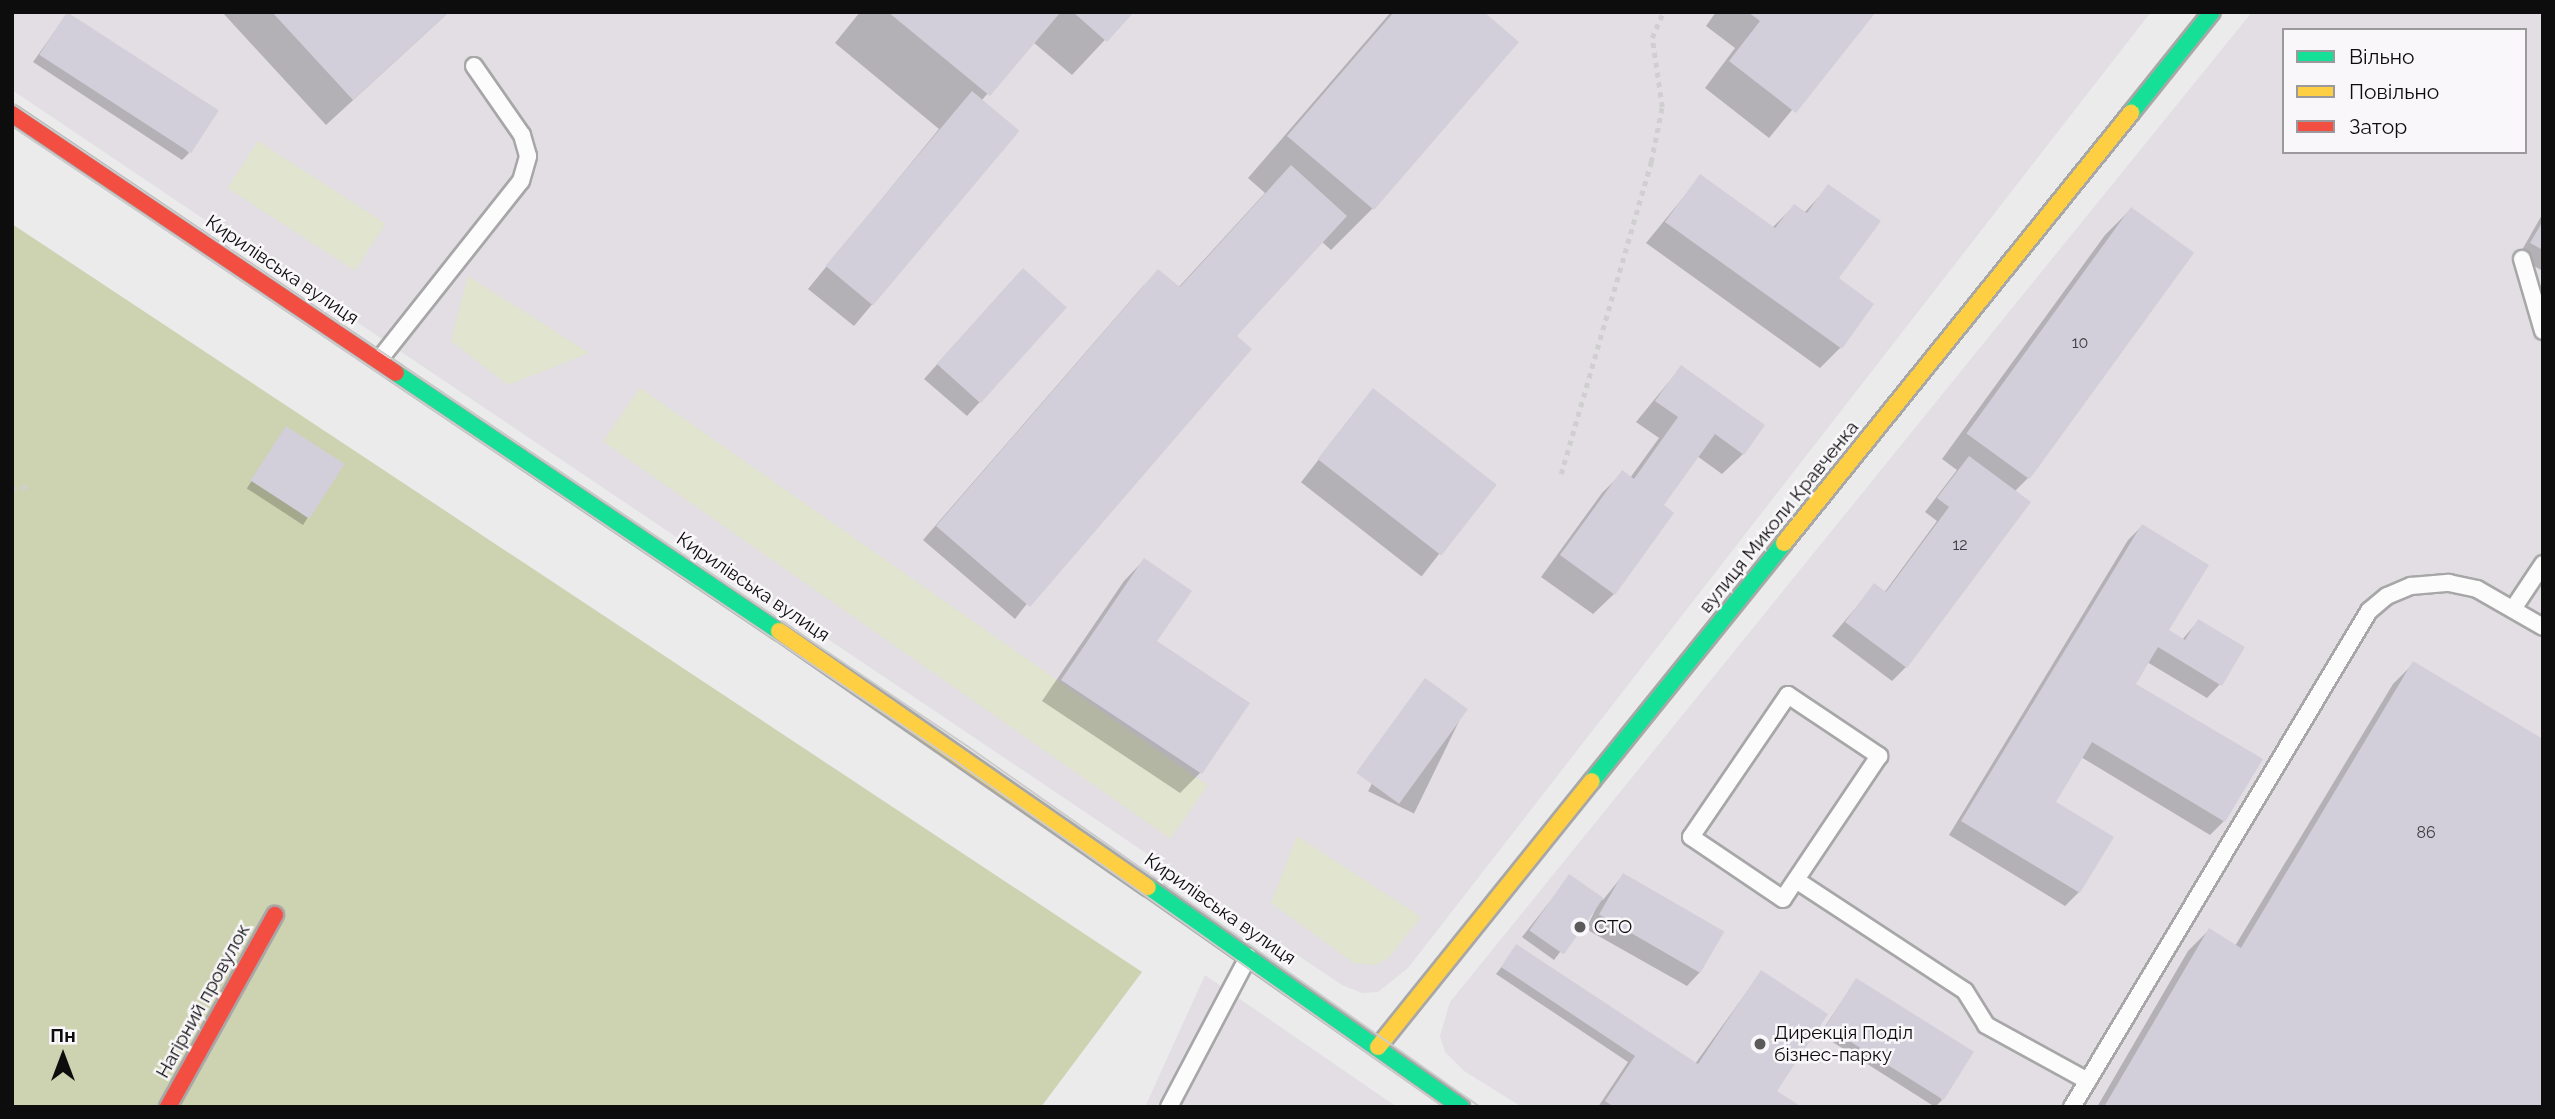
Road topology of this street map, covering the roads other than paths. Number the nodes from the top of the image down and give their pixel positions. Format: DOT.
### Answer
graph roads {
  1 [pos="2212,12"];
  2 [pos="474,66"];
  3 [pos="12,114"];
  4 [pos="2522,259"];
  5 [pos="2543,331"];
  6 [pos="379,360"];
  7 [pos="2543,564"];
  8 [pos="2513,609"];
  9 [pos="2543,627"];
  10 [pos="1796,880"];
  11 [pos="275,915"];
  12 [pos="1249,956"];
  13 [pos="1378,1046"];
  14 [pos="2088,1081"];
  15 [pos="169,1107"];
  16 [pos="1169,1107"];
  17 [pos="1461,1107"];
  18 [pos="2072,1107"];
  1 -- 13 [label="main road, вулиця Миколи Кравченка"];
  2 -- 6 [label="lane"];
  3 -- 6 [label="main road, Кирилівська вулиця"];
  4 -- 5 [label="lane"];
  6 -- 12 [label="main road, Кирилівська вулиця"];
  7 -- 8 [label="lane"];
  8 -- 9 [label="lane"];
  8 -- 14 [label="lane"];
  10 -- 10 [label="lane"];
  10 -- 14 [label="lane"];
  11 -- 15 [label="main road, Нагірний провулок"];
  12 -- 13 [label="main road, Кирилівська вулиця"];
  12 -- 16 [label="lane"];
  13 -- 17 [label="main road, Кирилівська вулиця"];
  14 -- 18 [label="lane"];
}
